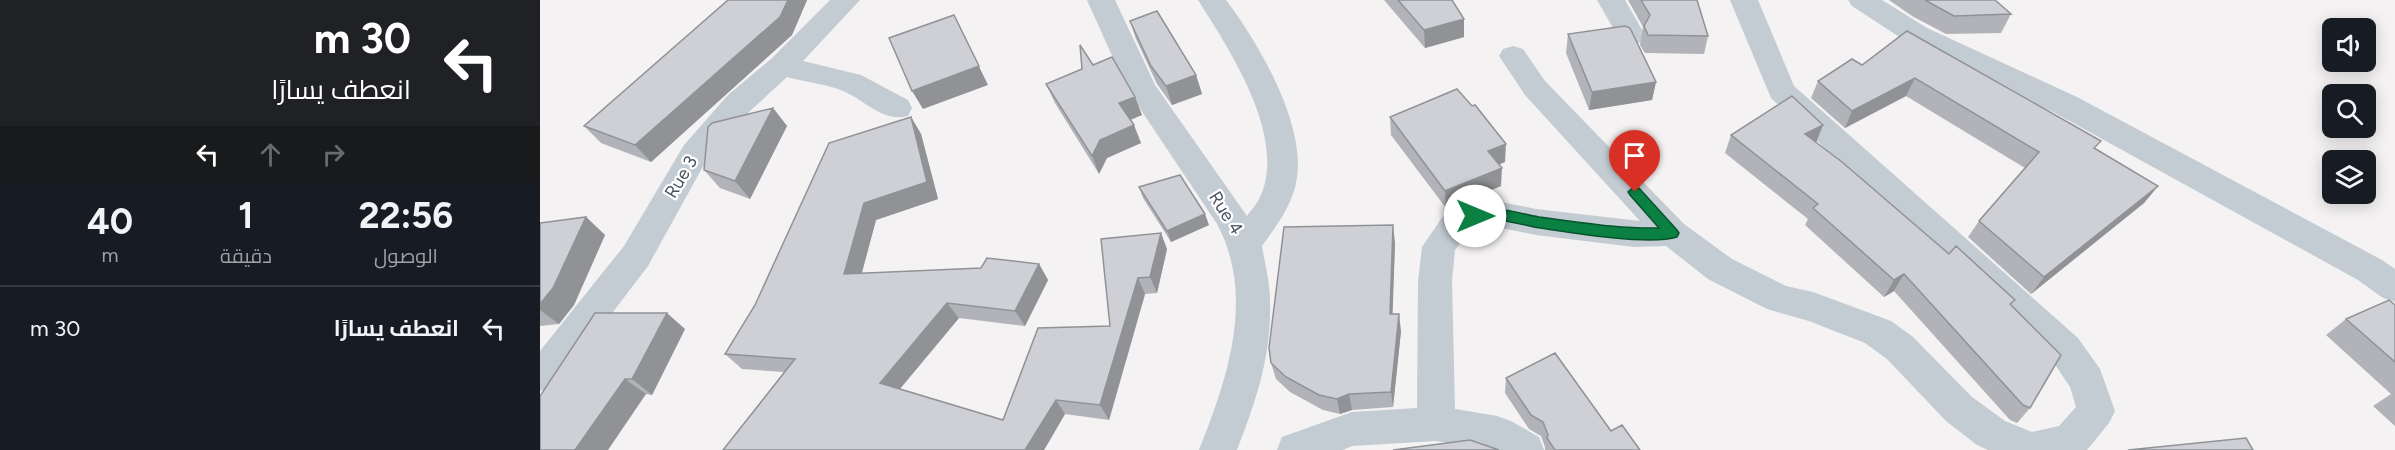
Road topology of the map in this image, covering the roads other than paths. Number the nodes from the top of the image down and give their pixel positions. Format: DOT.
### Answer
graph roads {
  1 [pos="846,0"];
  2 [pos="1101,0"];
  3 [pos="1212,0"];
  4 [pos="1611,0"];
  5 [pos="1744,0"];
  6 [pos="1862,0"];
  7 [pos="1630,35"];
  8 [pos="1513,56"];
  9 [pos="781,66"];
  10 [pos="897,108"];
  11 [pos="1672,233"];
  12 [pos="1245,244"];
  13 [pos="2395,288"];
  14 [pos="545,362"];
  15 [pos="1436,424"];
  16 [pos="1218,450"];
  17 [pos="1296,450"];
  18 [pos="1525,450"];
  19 [pos="2031,450"];
  1 -- 9 [label="street, Rue 3"];
  2 -- 12 [label="street, Rue 4"];
  3 -- 12 [label="street"];
  4 -- 7 [label="street"];
  5 -- 19 [label="street"];
  6 -- 13 [label="street"];
  8 -- 11 [label="street"];
  9 -- 10 [label="street"];
  9 -- 14 [label="street, Rue 3"];
  11 -- 15 [label="street"];
  11 -- 19 [label="street"];
  12 -- 16 [label="street, Rue 4"];
  15 -- 17 [label="street"];
  15 -- 18 [label="street"];
}
